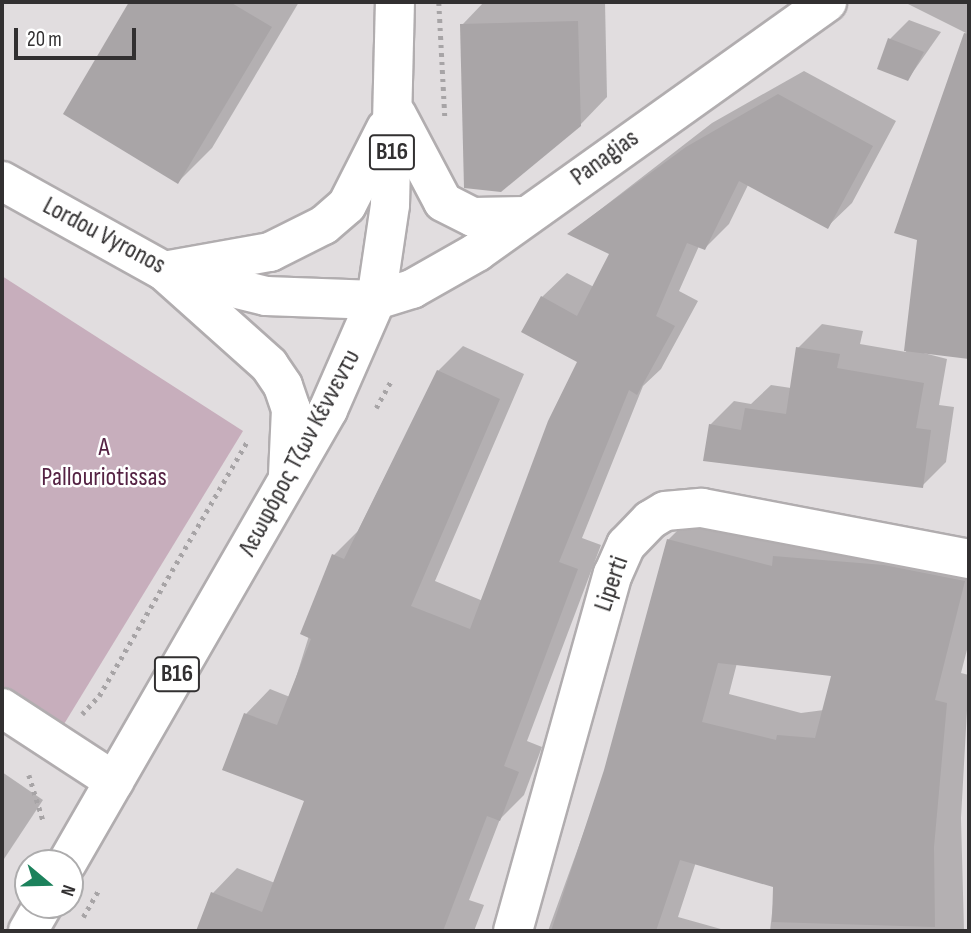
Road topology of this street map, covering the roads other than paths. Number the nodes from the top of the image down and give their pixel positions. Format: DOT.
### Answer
graph roads {
  1 [pos="395,2"];
  2 [pos="827,2"];
  3 [pos="394,110"];
  4 [pos="2,181"];
  5 [pos="525,216"];
  6 [pos="164,271"];
  7 [pos="376,300"];
  8 [pos="287,484"];
  9 [pos="969,559"];
  10 [pos="16,718"];
  11 [pos="114,781"];
  12 [pos="75,849"];
  13 [pos="513,931"];
  1 -- 3 [label="street, Λεωφόρος Τζων Κέννεντυ / B16"];
  2 -- 5 [label="street, Panagias"];
  3 -- 5 [label="street"];
  3 -- 6 [label="street"];
  3 -- 7 [label="street, Λεωφόρος Τζων Κέννεντυ / B16"];
  4 -- 6 [label="street, Lordou Vyronos"];
  5 -- 7 [label="street, Panagias"];
  6 -- 7 [label="street, Lordou Vyronos"];
  6 -- 8 [label="street"];
  7 -- 8 [label="street, Λεωφόρος Τζων Κέννεντυ / B16"];
  8 -- 11 [label="street, Λεωφόρος Τζων Κέννεντυ / B16"];
  9 -- 13 [label="street, Liperti"];
  10 -- 11 [label="street"];
  11 -- 12 [label="street, Λεωφόρος Τζων Κέννεντυ / B16"];
}
